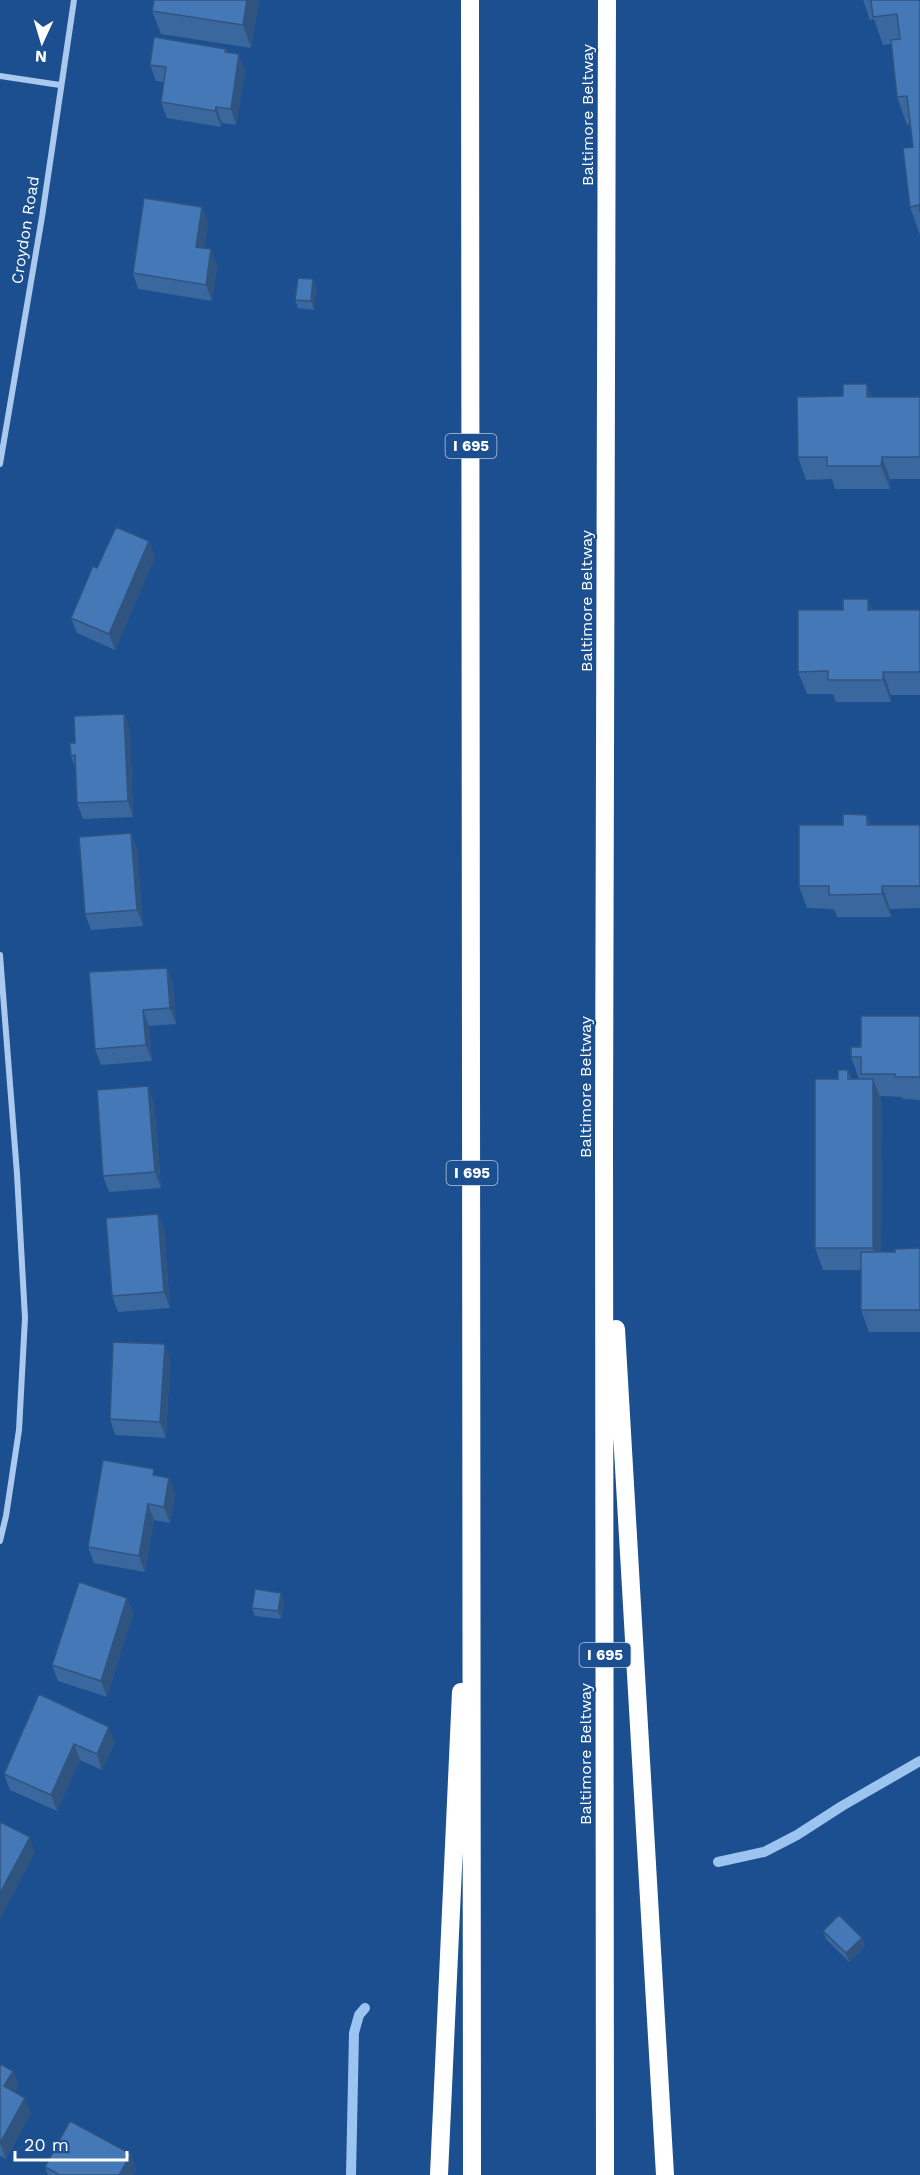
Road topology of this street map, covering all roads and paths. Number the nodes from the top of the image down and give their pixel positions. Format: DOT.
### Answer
graph roads {
  1 [pos="74,0"];
  2 [pos="470,0"];
  3 [pos="607,0"];
  4 [pos="0,76"];
  5 [pos="60,86"];
  6 [pos="0,464"];
  7 [pos="0,955"];
  8 [pos="604,1135"];
  9 [pos="472,1454"];
  10 [pos="0,1541"];
  11 [pos="437,2175"];
  12 [pos="472,2175"];
  13 [pos="605,2175"];
  14 [pos="665,2175"];
  1 -- 5 [label="street, Croydon Road"];
  2 -- 9 [label="highway, I 695"];
  3 -- 8 [label="highway, Baltimore Beltway / I 695"];
  4 -- 5 [label="street"];
  5 -- 6 [label="street, Croydon Road"];
  7 -- 10 [label="street"];
  8 -- 13 [label="highway, Baltimore Beltway / I 695"];
  8 -- 14 [label="highway"];
  9 -- 11 [label="highway"];
  9 -- 12 [label="highway, I 695"];
}
